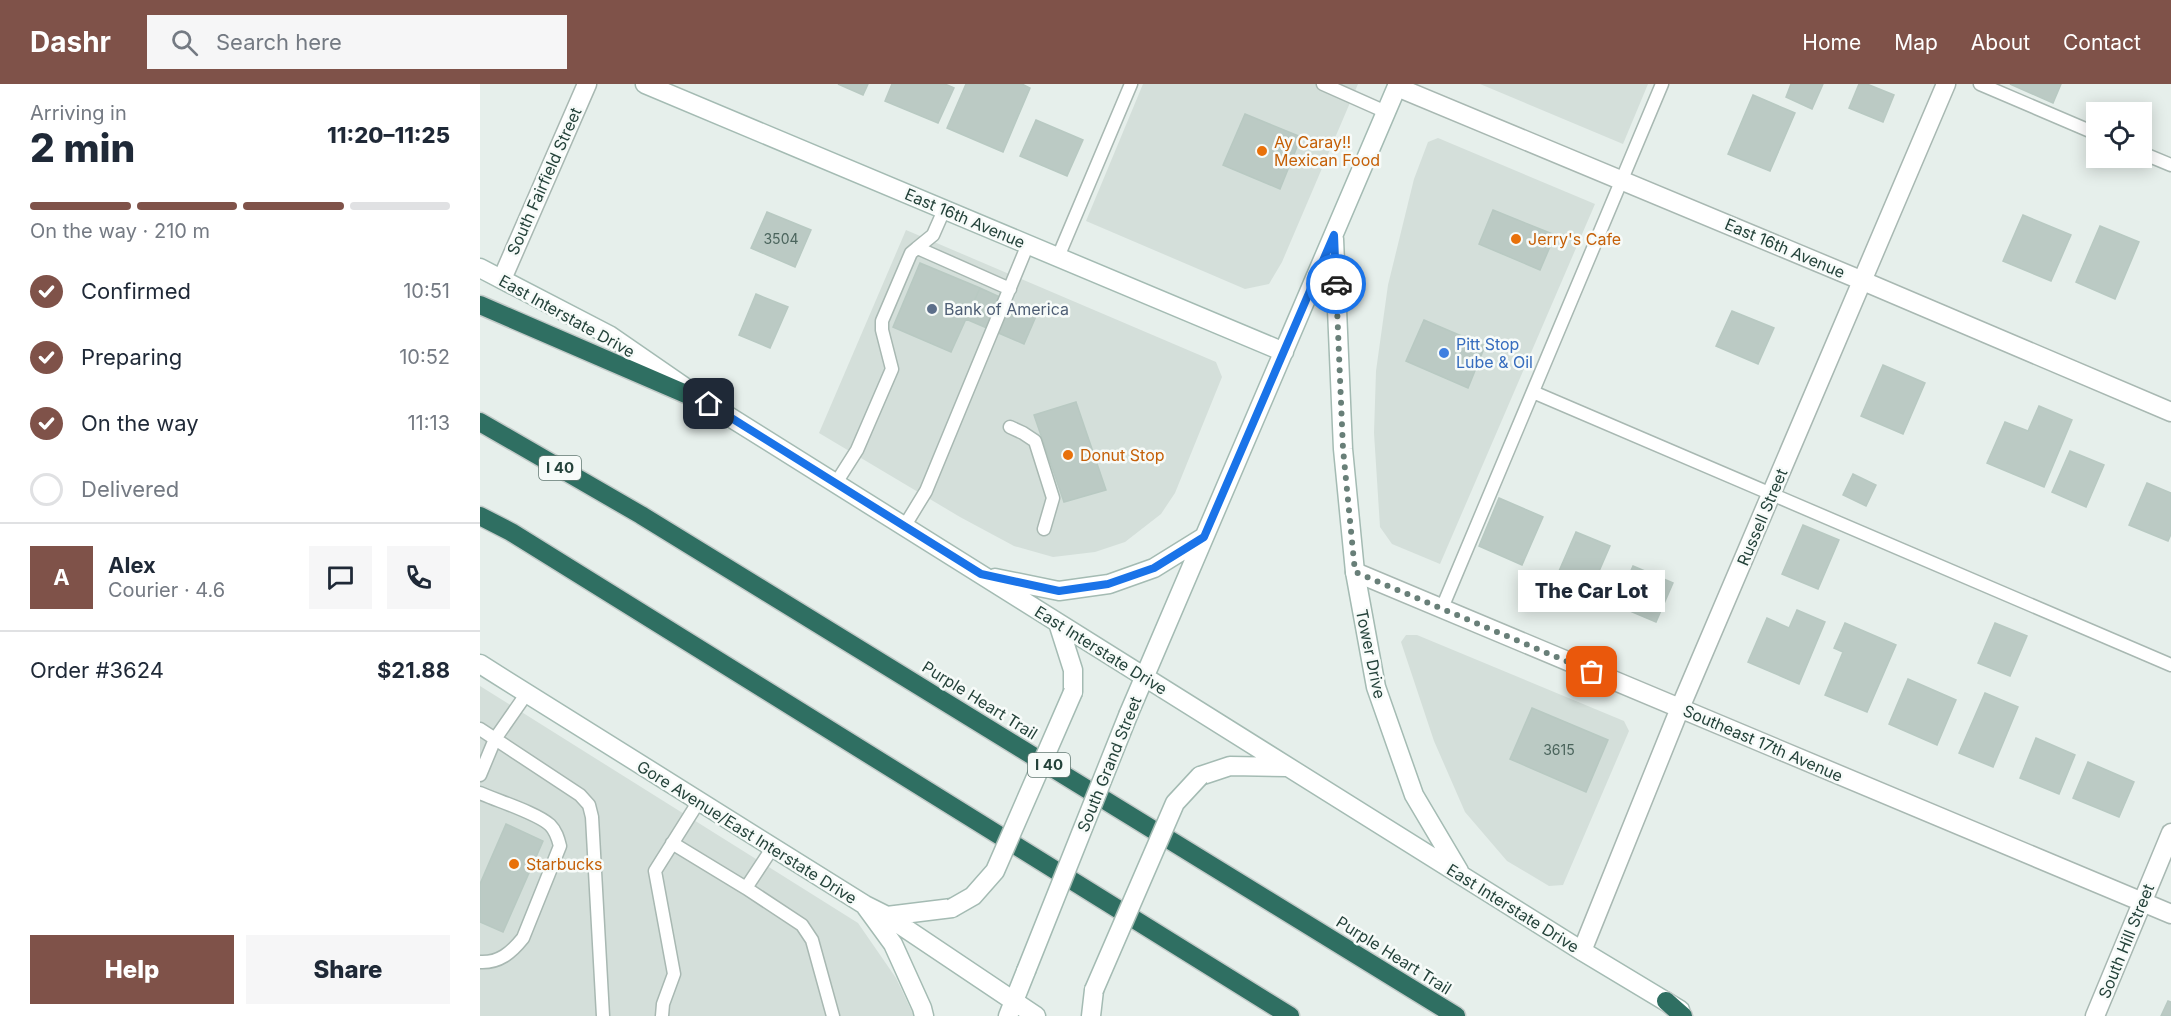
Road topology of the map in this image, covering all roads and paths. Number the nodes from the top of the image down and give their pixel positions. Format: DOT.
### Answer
graph roads {
  1 [pos="587,84"];
  2 [pos="645,84"];
  3 [pos="1131,84"];
  4 [pos="1323,84"];
  5 [pos="1662,84"];
  6 [pos="1946,84"];
  7 [pos="1980,84"];
  8 [pos="1398,85"];
  9 [pos="1386,112"];
  10 [pos="2086,129"];
  11 [pos="2152,157"];
  12 [pos="2171,165"];
  13 [pos="1621,180"];
  14 [pos="944,210"];
  15 [pos="1334,235"];
  16 [pos="1028,244"];
  17 [pos="917,248"];
  18 [pos="1058,257"];
  19 [pos="480,268"];
  20 [pos="502,279"];
  21 [pos="1863,281"];
  22 [pos="1010,288"];
  23 [pos="480,305"];
  24 [pos="1284,352"];
  25 [pos="1533,392"];
  26 [pos="709,404"];
  27 [pos="2171,412"];
  28 [pos="480,422"];
  29 [pos="1010,427"];
  30 [pos="836,483"];
  31 [pos="1772,494"];
  32 [pos="480,516"];
  33 [pos="904,527"];
  34 [pos="1044,529"];
  35 [pos="1204,537"];
  36 [pos="1355,572"];
  37 [pos="981,574"];
  38 [pos="1442,608"];
  39 [pos="1058,623"];
  40 [pos="480,664"];
  41 [pos="2171,665"];
  42 [pos="1146,677"];
  43 [pos="527,693"];
  44 [pos="1680,708"];
  45 [pos="480,729"];
  46 [pos="495,739"];
  47 [pos="1289,767"];
  48 [pos="480,775"];
  49 [pos="480,793"];
  50 [pos="699,801"];
  51 [pos="2171,833"];
  52 [pos="672,843"];
  53 [pos="773,847"];
  54 [pos="1462,875"];
  55 [pos="746,888"];
  56 [pos="2142,902"];
  57 [pos="865,905"];
  58 [pos="2171,914"];
  59 [pos="887,916"];
  60 [pos="1582,951"];
  61 [pos="480,962"];
  62 [pos="1666,1001"];
  63 [pos="1010,1009"];
  64 [pos="603,1016"];
  65 [pos="662,1016"];
  66 [pos="833,1016"];
  67 [pos="924,1016"];
  68 [pos="1036,1016"];
  69 [pos="1091,1016"];
  70 [pos="1290,1016"];
  71 [pos="1456,1016"];
  72 [pos="1683,1016"];
  73 [pos="1689,1016"];
  74 [pos="2095,1016"];
  1 -- 20 [label="main road, South Fairfield Street"];
  2 -- 14 [label="main road, East 16th Avenue"];
  3 -- 18 [label="lane"];
  4 -- 9 [label="lane"];
  5 -- 13 [label="lane"];
  6 -- 21 [label="main road, Russell Street"];
  7 -- 10 [label="lane"];
  8 -- 9 [label="main road, South Grand Street"];
  8 -- 13 [label="main road, East 16th Avenue"];
  9 -- 15 [label="main road, South Grand Street"];
  11 -- 12 [label="lane"];
  13 -- 21 [label="main road, East 16th Avenue"];
  13 -- 25 [label="lane"];
  14 -- 16 [label="main road, East 16th Avenue"];
  14 -- 17 [label="lane"];
  15 -- 24 [label="main road, South Grand Street"];
  15 -- 36 [label="main road, Tower Drive"];
  16 -- 18 [label="main road, East 16th Avenue"];
  16 -- 22 [label="lane"];
  17 -- 22 [label="lane"];
  17 -- 30 [label="lane"];
  18 -- 24 [label="main road, East 16th Avenue"];
  19 -- 20 [label="main road, East Interstate Drive"];
  20 -- 26 [label="main road, East Interstate Drive"];
  21 -- 27 [label="main road, East 16th Avenue"];
  21 -- 31 [label="main road, Russell Street"];
  22 -- 33 [label="lane"];
  23 -- 26 [label="highway"];
  24 -- 35 [label="main road, South Grand Street"];
  25 -- 31 [label="lane"];
  25 -- 38 [label="lane"];
  26 -- 30 [label="main road, East Interstate Drive"];
  28 -- 71 [label="highway, Purple Heart Trail / I 40"];
  29 -- 34 [label="lane"];
  30 -- 33 [label="main road, East Interstate Drive"];
  31 -- 41 [label="lane"];
  31 -- 44 [label="main road, Russell Street"];
  32 -- 70 [label="highway"];
  33 -- 37 [label="main road, East Interstate Drive"];
  35 -- 37 [label="main road"];
  35 -- 42 [label="main road, South Grand Street"];
  36 -- 38 [label="main road, Southeast 17th Avenue"];
  36 -- 54 [label="main road, Tower Drive"];
  37 -- 39 [label="main road, East Interstate Drive"];
  38 -- 44 [label="main road, Southeast 17th Avenue"];
  39 -- 42 [label="main road, East Interstate Drive"];
  39 -- 59 [label="main road, bridge"];
  40 -- 43 [label="main road, Gore Avenue/East Interstate Drive"];
  42 -- 47 [label="main road, East Interstate Drive"];
  42 -- 63 [label="main road, South Grand Street, bridge"];
  43 -- 46 [label="lane"];
  43 -- 50 [label="main road, Gore Avenue/East Interstate Drive"];
  44 -- 56 [label="main road, Southeast 17th Avenue"];
  44 -- 60 [label="main road, Russell Street"];
  45 -- 46 [label="lane"];
  46 -- 48 [label="lane"];
  46 -- 64 [label="lane"];
  47 -- 54 [label="main road, East Interstate Drive"];
  47 -- 69 [label="main road, bridge"];
  49 -- 61 [label="lane"];
  50 -- 52 [label="lane"];
  50 -- 53 [label="main road, Gore Avenue/East Interstate Drive"];
  51 -- 56 [label="main road, South Hill Street"];
  52 -- 55 [label="lane"];
  52 -- 65 [label="lane"];
  53 -- 55 [label="lane"];
  53 -- 57 [label="main road, Gore Avenue/East Interstate Drive"];
  54 -- 60 [label="main road, East Interstate Drive"];
  55 -- 66 [label="lane"];
  56 -- 58 [label="main road, Southeast 17th Avenue"];
  56 -- 74 [label="main road, South Hill Street"];
  57 -- 59 [label="main road, Gore Avenue/East Interstate Drive"];
  57 -- 67 [label="main road"];
  59 -- 63 [label="main road, Gore Avenue/East Interstate Drive"];
  60 -- 62 [label="main road, East Interstate Drive"];
  62 -- 72 [label="highway"];
  62 -- 73 [label="main road, East Interstate Drive"];
  63 -- 68 [label="main road"];
}
